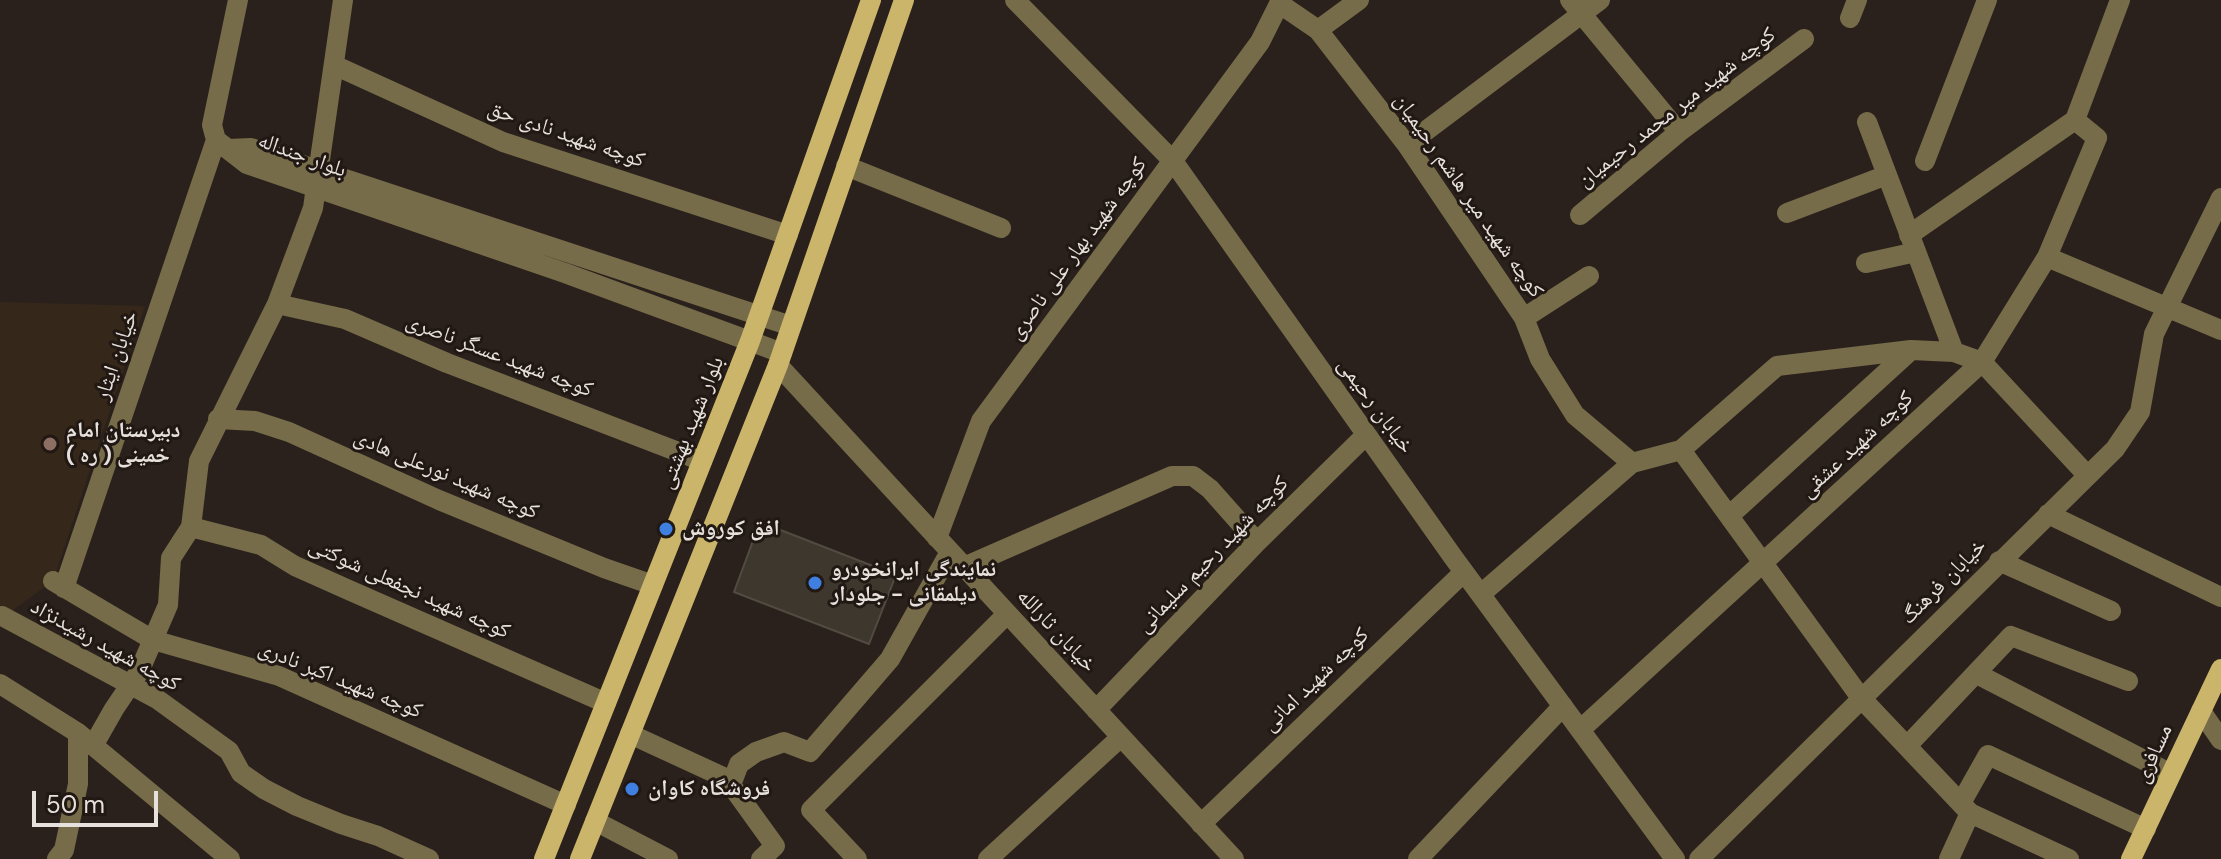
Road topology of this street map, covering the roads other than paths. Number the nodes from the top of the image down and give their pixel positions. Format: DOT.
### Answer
graph roads {
  1 [pos="238,0"];
  2 [pos="343,0"];
  3 [pos="871,0"];
  4 [pos="904,0"];
  5 [pos="1015,0"];
  6 [pos="1359,0"];
  7 [pos="1600,0"];
  8 [pos="1987,0"];
  9 [pos="2120,0"];
  10 [pos="1280,2"];
  11 [pos="1576,8"];
  12 [pos="1318,30"];
  13 [pos="1804,39"];
  14 [pos="334,65"];
  15 [pos="2075,120"];
  16 [pos="1867,122"];
  17 [pos="1679,132"];
  18 [pos="223,144"];
  19 [pos="1407,145"];
  20 [pos="1173,161"];
  21 [pos="1925,161"];
  22 [pos="846,166"];
  23 [pos="1887,175"];
  24 [pos="318,179"];
  25 [pos="2221,198"];
  26 [pos="1787,213"];
  27 [pos="1580,215"];
  28 [pos="1001,228"];
  29 [pos="506,231"];
  30 [pos="788,235"];
  31 [pos="1913,243"];
  32 [pos="495,249"];
  33 [pos="2047,257"];
  34 [pos="1866,263"];
  35 [pos="1589,276"];
  36 [pos="277,304"];
  37 [pos="2167,308"];
  38 [pos="760,315"];
  39 [pos="1524,318"];
  40 [pos="791,326"];
  41 [pos="2221,330"];
  42 [pos="750,341"];
  43 [pos="1911,350"];
  44 [pos="1954,352"];
  45 [pos="780,359"];
  46 [pos="1982,362"];
  47 [pos="218,419"];
  48 [pos="1366,435"];
  49 [pos="1681,450"];
  50 [pos="702,461"];
  51 [pos="1632,463"];
  52 [pos="2087,475"];
  53 [pos="2048,514"];
  54 [pos="1729,516"];
  55 [pos="191,527"];
  56 [pos="1257,542"];
  57 [pos="951,552"];
  58 [pos="1999,561"];
  59 [pos="1763,564"];
  60 [pos="1464,572"];
  61 [pos="58,584"];
  62 [pos="653,585"];
  63 [pos="1481,594"];
  64 [pos="2221,597"];
  65 [pos="2111,611"];
  66 [pos="1007,614"];
  67 [pos="2,616"];
  68 [pos="153,640"];
  69 [pos="2221,669"];
  70 [pos="1977,674"];
  71 [pos="2128,681"];
  72 [pos="0,684"];
  73 [pos="131,684"];
  74 [pos="1861,698"];
  75 [pos="606,703"];
  76 [pos="1563,706"];
  77 [pos="1096,710"];
  78 [pos="2201,711"];
  79 [pos="1580,730"];
  80 [pos="630,734"];
  81 [pos="1121,737"];
  82 [pos="86,740"];
  83 [pos="2221,740"];
  84 [pos="1907,746"];
  85 [pos="2171,774"];
  86 [pos="732,781"];
  87 [pos="566,805"];
  88 [pos="1965,808"];
  89 [pos="595,821"];
  90 [pos="1201,824"];
  91 [pos="2146,829"];
  92 [pos="1222,855"];
  93 [pos="65,856"];
  94 [pos="230,859"];
  95 [pos="429,859"];
  96 [pos="544,859"];
  97 [pos="580,859"];
  98 [pos="668,859"];
  99 [pos="761,859"];
  100 [pos="857,859"];
  101 [pos="988,859"];
  102 [pos="1418,859"];
  103 [pos="1675,859"];
  104 [pos="1699,859"];
  105 [pos="1949,859"];
  106 [pos="2069,859"];
  107 [pos="2131,859"];
  1 -- 18 [label="street, خیابان ایثار"];
  2 -- 14 [label="street"];
  3 -- 30 [label="main road, بلوار شهید بهشتی"];
  4 -- 22 [label="main road"];
  5 -- 20 [label="street, خیابان رحیمی"];
  6 -- 12 [label="street"];
  7 -- 11 [label="street"];
  8 -- 21 [label="street"];
  9 -- 15 [label="street"];
  10 -- 12 [label="street, کوچه شهید میر هاشم رحیمیان"];
  10 -- 20 [label="street, کوچه شهید بهار علی ناصری"];
  11 -- 17 [label="street"];
  11 -- 19 [label="street"];
  12 -- 19 [label="street, کوچه شهید میر هاشم رحیمیان"];
  13 -- 17 [label="street, کوچه شهید میر محمد رحیمیان"];
  14 -- 24 [label="street"];
  14 -- 30 [label="street, کوچه شهید نادی حق"];
  15 -- 31 [label="street"];
  15 -- 33 [label="street, کوچه شهید عشقی"];
  16 -- 23 [label="street"];
  17 -- 27 [label="street, کوچه شهید میر محمد رحیمیان"];
  18 -- 24 [label="street, بلوار جنداله"];
  18 -- 61 [label="street, خیابان ایثار"];
  19 -- 39 [label="street, کوچه شهید میر هاشم رحیمیان"];
  20 -- 48 [label="street, خیابان رحیمی"];
  20 -- 57 [label="street, کوچه شهید بهار علی ناصری"];
  22 -- 28 [label="street"];
  22 -- 40 [label="main road"];
  23 -- 26 [label="street"];
  23 -- 31 [label="street"];
  24 -- 29 [label="street, بلوار جنداله"];
  24 -- 32 [label="street, بلوار جنداله"];
  24 -- 36 [label="street"];
  25 -- 37 [label="street, خیابان فرهنگ"];
  29 -- 32 [label="street"];
  29 -- 38 [label="street, بلوار جنداله"];
  30 -- 38 [label="main road, بلوار شهید بهشتی"];
  31 -- 34 [label="street"];
  31 -- 44 [label="street"];
  32 -- 42 [label="street, بلوار جنداله"];
  33 -- 37 [label="street"];
  33 -- 46 [label="street, کوچه شهید عشقی"];
  35 -- 39 [label="street"];
  36 -- 47 [label="street"];
  36 -- 50 [label="street, کوچه شهید عسگر ناصری"];
  37 -- 41 [label="street"];
  37 -- 52 [label="street, خیابان فرهنگ"];
  38 -- 40 [label="street, بلوار جنداله"];
  38 -- 42 [label="main road, بلوار شهید بهشتی"];
  39 -- 51 [label="street, کوچه شهید میر هاشم رحیمیان"];
  40 -- 45 [label="main road"];
  42 -- 45 [label="street, بلوار جنداله"];
  42 -- 50 [label="main road, بلوار شهید بهشتی"];
  43 -- 44 [label="street"];
  43 -- 49 [label="street"];
  43 -- 54 [label="street"];
  44 -- 46 [label="street"];
  45 -- 57 [label="street, خیابان ثارالله"];
  45 -- 80 [label="main road"];
  46 -- 52 [label="street"];
  46 -- 59 [label="street, کوچه شهید عشقی"];
  47 -- 55 [label="street"];
  47 -- 62 [label="street, کوچه شهید نورعلی هادی"];
  48 -- 56 [label="street, کوچه شهید رحیم سلیمانی"];
  48 -- 60 [label="street, خیابان رحیمی"];
  49 -- 51 [label="street"];
  49 -- 54 [label="street"];
  50 -- 62 [label="main road, بلوار شهید بهشتی"];
  51 -- 63 [label="street"];
  52 -- 53 [label="street, خیابان فرهنگ"];
  53 -- 58 [label="street, خیابان فرهنگ"];
  53 -- 64 [label="street"];
  54 -- 59 [label="street"];
  55 -- 68 [label="street"];
  55 -- 75 [label="street, کوچه شهید نجفعلی شوکتی"];
  56 -- 57 [label="street"];
  56 -- 77 [label="street, کوچه شهید رحیم سلیمانی"];
  57 -- 66 [label="street, خیابان ثارالله"];
  57 -- 86 [label="street, کوچه شهید بهار علی ناصری"];
  58 -- 65 [label="street"];
  58 -- 74 [label="street, خیابان فرهنگ"];
  59 -- 74 [label="street"];
  59 -- 79 [label="street, کوچه شهید عشقی"];
  60 -- 63 [label="street, خیابان رحیمی"];
  60 -- 90 [label="street, کوچه شهید امانی"];
  61 -- 68 [label="street, کوچه شهید اکبر نادری"];
  62 -- 75 [label="main road, بلوار شهید بهشتی"];
  63 -- 76 [label="street, خیابان رحیمی"];
  66 -- 77 [label="street, خیابان ثارالله"];
  66 -- 100 [label="street"];
  67 -- 73 [label="street, کوچه شهید رشیدنژاد"];
  68 -- 73 [label="street"];
  68 -- 87 [label="street, کوچه شهید اکبر نادری"];
  69 -- 78 [label="main road, مسافری"];
  70 -- 71 [label="street"];
  70 -- 84 [label="street"];
  70 -- 85 [label="street"];
  72 -- 82 [label="street"];
  73 -- 82 [label="street"];
  73 -- 95 [label="street, کوچه شهید رشیدنژاد"];
  74 -- 84 [label="street"];
  74 -- 104 [label="street, خیابان فرهنگ"];
  75 -- 87 [label="main road, بلوار شهید بهشتی"];
  76 -- 79 [label="street, خیابان رحیمی"];
  76 -- 102 [label="street"];
  77 -- 81 [label="street, خیابان ثارالله"];
  78 -- 83 [label="street"];
  78 -- 85 [label="main road, مسافری"];
  79 -- 103 [label="street, خیابان رحیمی"];
  80 -- 86 [label="street"];
  80 -- 89 [label="main road"];
  81 -- 90 [label="street, خیابان ثارالله"];
  81 -- 101 [label="street"];
  82 -- 93 [label="street"];
  82 -- 94 [label="street"];
  84 -- 88 [label="street"];
  85 -- 91 [label="main road, مسافری"];
  86 -- 99 [label="street"];
  87 -- 96 [label="main road, بلوار شهید بهشتی"];
  88 -- 91 [label="street"];
  88 -- 105 [label="street"];
  88 -- 106 [label="street"];
  89 -- 97 [label="main road"];
  89 -- 98 [label="street"];
  90 -- 92 [label="street, خیابان ثارالله"];
  91 -- 107 [label="main road, مسافری"];
}
